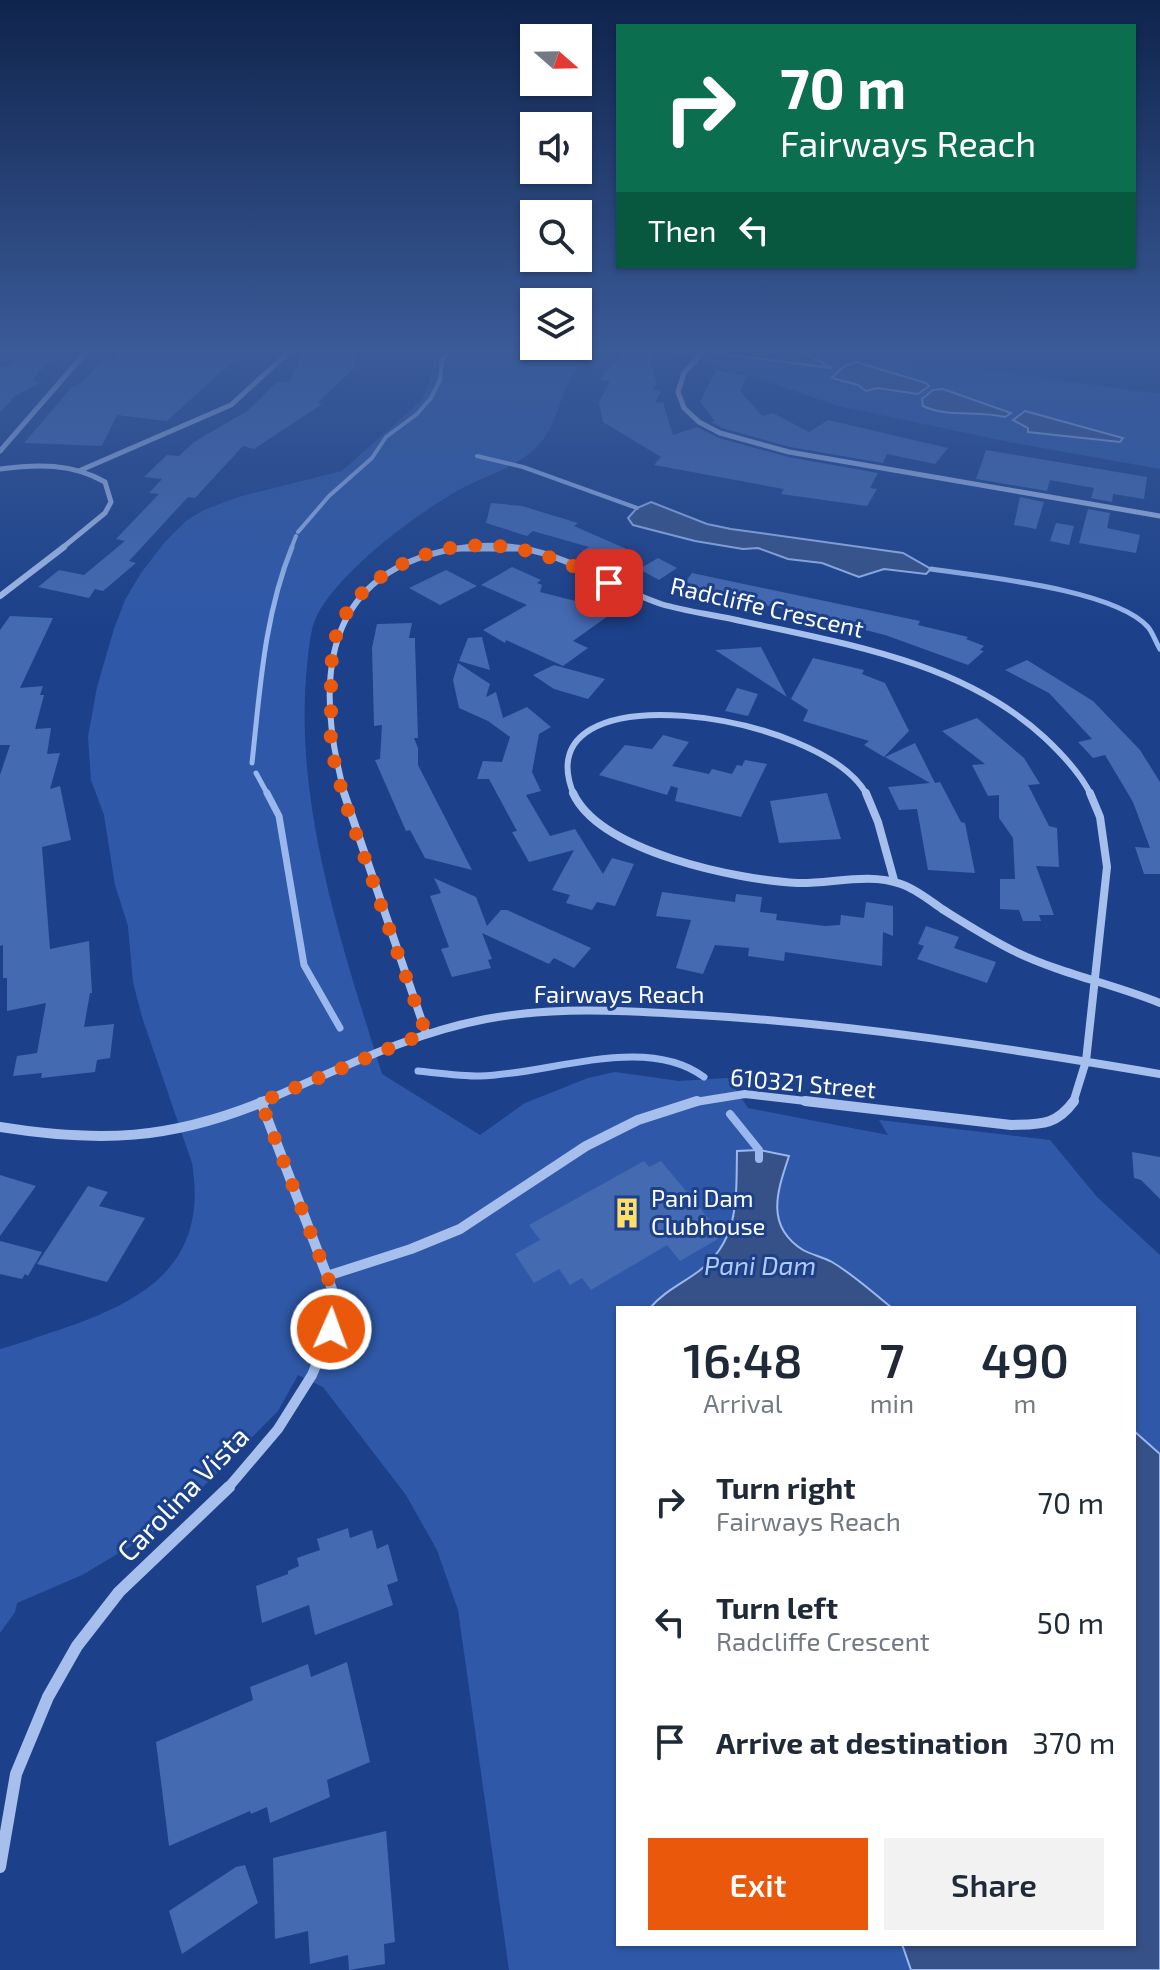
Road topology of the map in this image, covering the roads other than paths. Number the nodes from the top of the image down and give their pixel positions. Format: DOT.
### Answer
graph roads {
  1 [pos="143,443"];
  2 [pos="751,443"];
  3 [pos="0,469"];
  4 [pos="81,470"];
  5 [pos="1160,516"];
  6 [pos="0,596"];
  7 [pos="894,880"];
  8 [pos="1095,979"];
  9 [pos="1160,1003"];
  10 [pos="426,1033"];
  11 [pos="1086,1061"];
  12 [pos="1160,1074"];
  13 [pos="261,1102"];
  14 [pos="0,1127"];
  15 [pos="327,1276"];
  16 [pos="0,1867"];
  1 -- 4 [label="street"];
  2 -- 5 [label="street"];
  3 -- 4 [label="street"];
  4 -- 6 [label="street"];
  7 -- 7 [label="street"];
  7 -- 8 [label="street"];
  8 -- 9 [label="street"];
  8 -- 10 [label="street, Radcliffe Crescent"];
  8 -- 11 [label="street, Radcliffe Crescent"];
  10 -- 11 [label="street, Fairways Reach"];
  10 -- 13 [label="street, Fairways Reach"];
  11 -- 12 [label="street, Fairways Reach"];
  11 -- 15 [label="street, 610321 Street"];
  13 -- 14 [label="street, Fairways Reach"];
  13 -- 15 [label="street, Carolina Vista"];
  15 -- 16 [label="street, Carolina Vista"];
}
